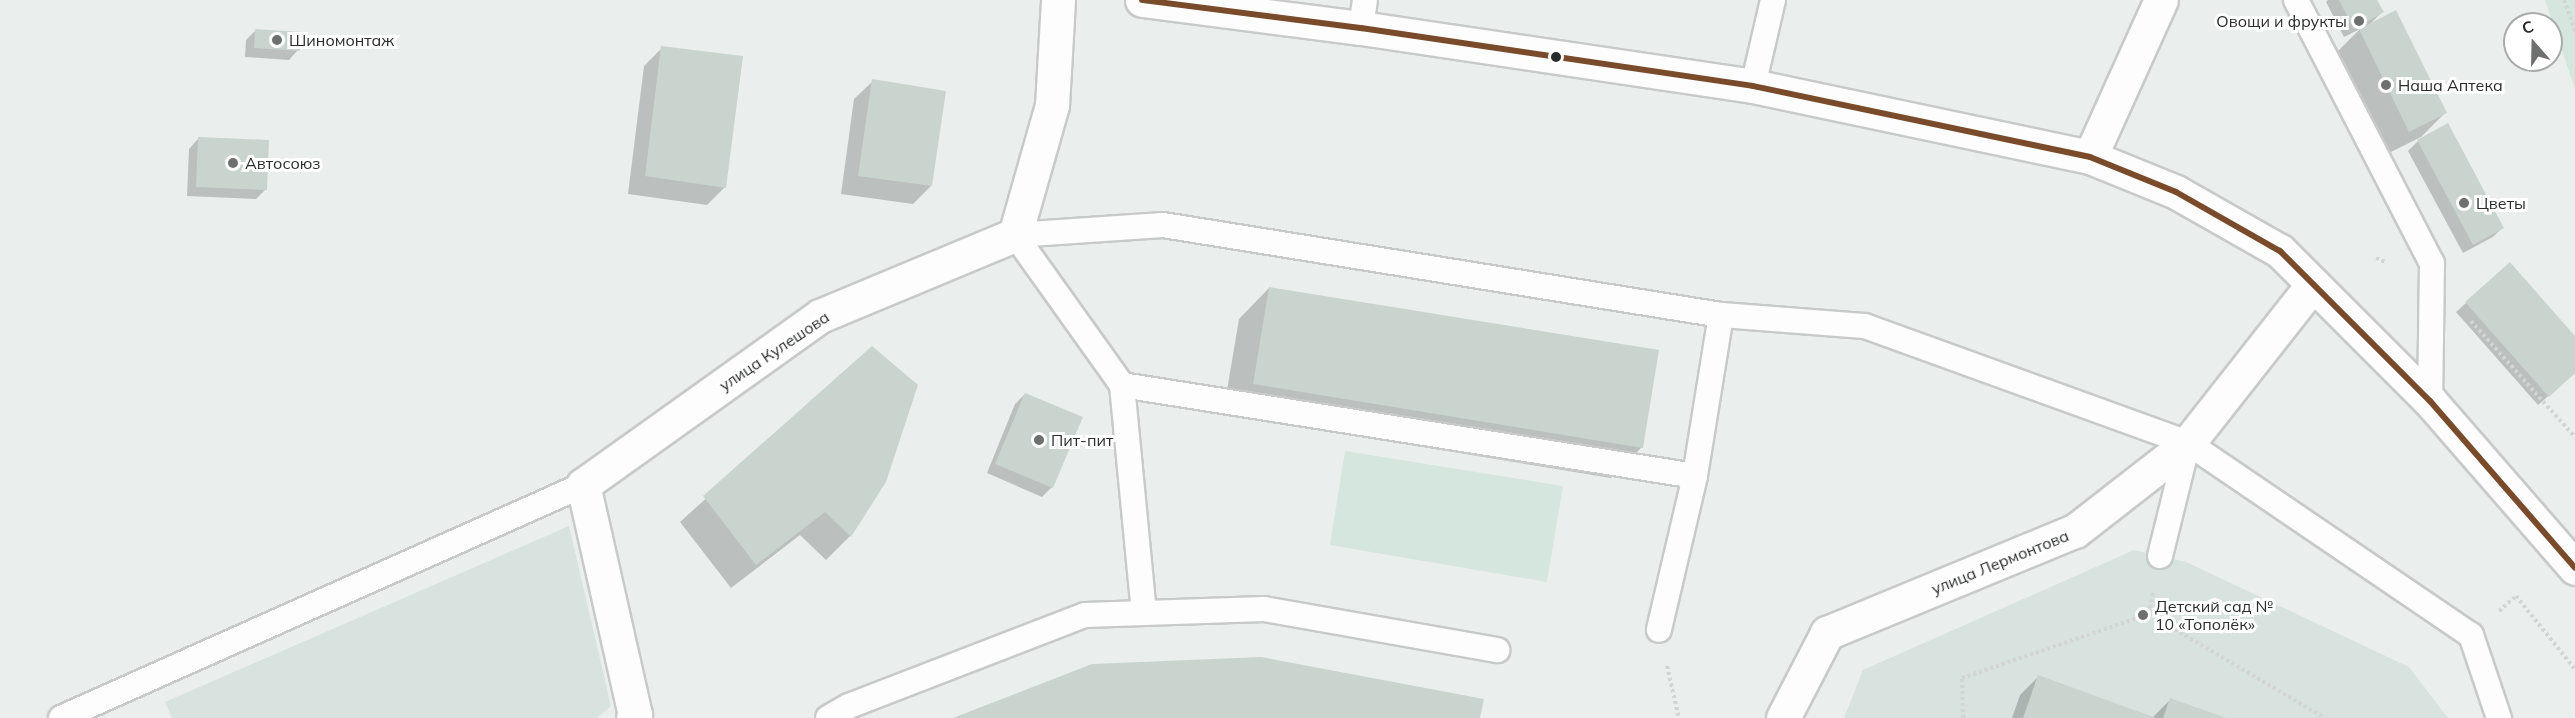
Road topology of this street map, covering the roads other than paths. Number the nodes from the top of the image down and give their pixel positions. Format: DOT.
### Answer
graph roads {
  1 [pos="1058,0"];
  2 [pos="1142,0"];
  3 [pos="1773,0"];
  4 [pos="2161,0"];
  5 [pos="2296,0"];
  6 [pos="1363,14"];
  7 [pos="1753,86"];
  8 [pos="2090,157"];
  9 [pos="1015,235"];
  10 [pos="2313,284"];
  11 [pos="1721,315"];
  12 [pos="1122,385"];
  13 [pos="2430,401"];
  14 [pos="2188,442"];
  15 [pos="1695,476"];
  16 [pos="583,485"];
  17 [pos="2160,556"];
  18 [pos="2575,568"];
  19 [pos="1144,613"];
  20 [pos="1659,630"];
  21 [pos="1497,650"];
  22 [pos="61,718"];
  23 [pos="633,718"];
  24 [pos="828,718"];
  25 [pos="1784,718"];
  26 [pos="2499,718"];
  1 -- 9 [label="street"];
  2 -- 6 [label="street"];
  3 -- 7 [label="lane"];
  4 -- 8 [label="street"];
  5 -- 13 [label="lane"];
  6 -- 7 [label="street"];
  7 -- 8 [label="street"];
  8 -- 10 [label="street"];
  9 -- 11 [label="lane"];
  9 -- 12 [label="lane"];
  9 -- 16 [label="street, улица Кулешова"];
  10 -- 13 [label="street"];
  10 -- 14 [label="street, улица Лермонтова"];
  11 -- 14 [label="lane"];
  11 -- 15 [label="lane"];
  12 -- 15 [label="lane"];
  12 -- 19 [label="lane"];
  13 -- 18 [label="street"];
  14 -- 17 [label="lane"];
  14 -- 25 [label="street, улица Лермонтова"];
  14 -- 26 [label="lane"];
  15 -- 20 [label="lane"];
  16 -- 22 [label="lane"];
  16 -- 23 [label="street"];
  19 -- 21 [label="lane"];
  19 -- 24 [label="lane"];
}
